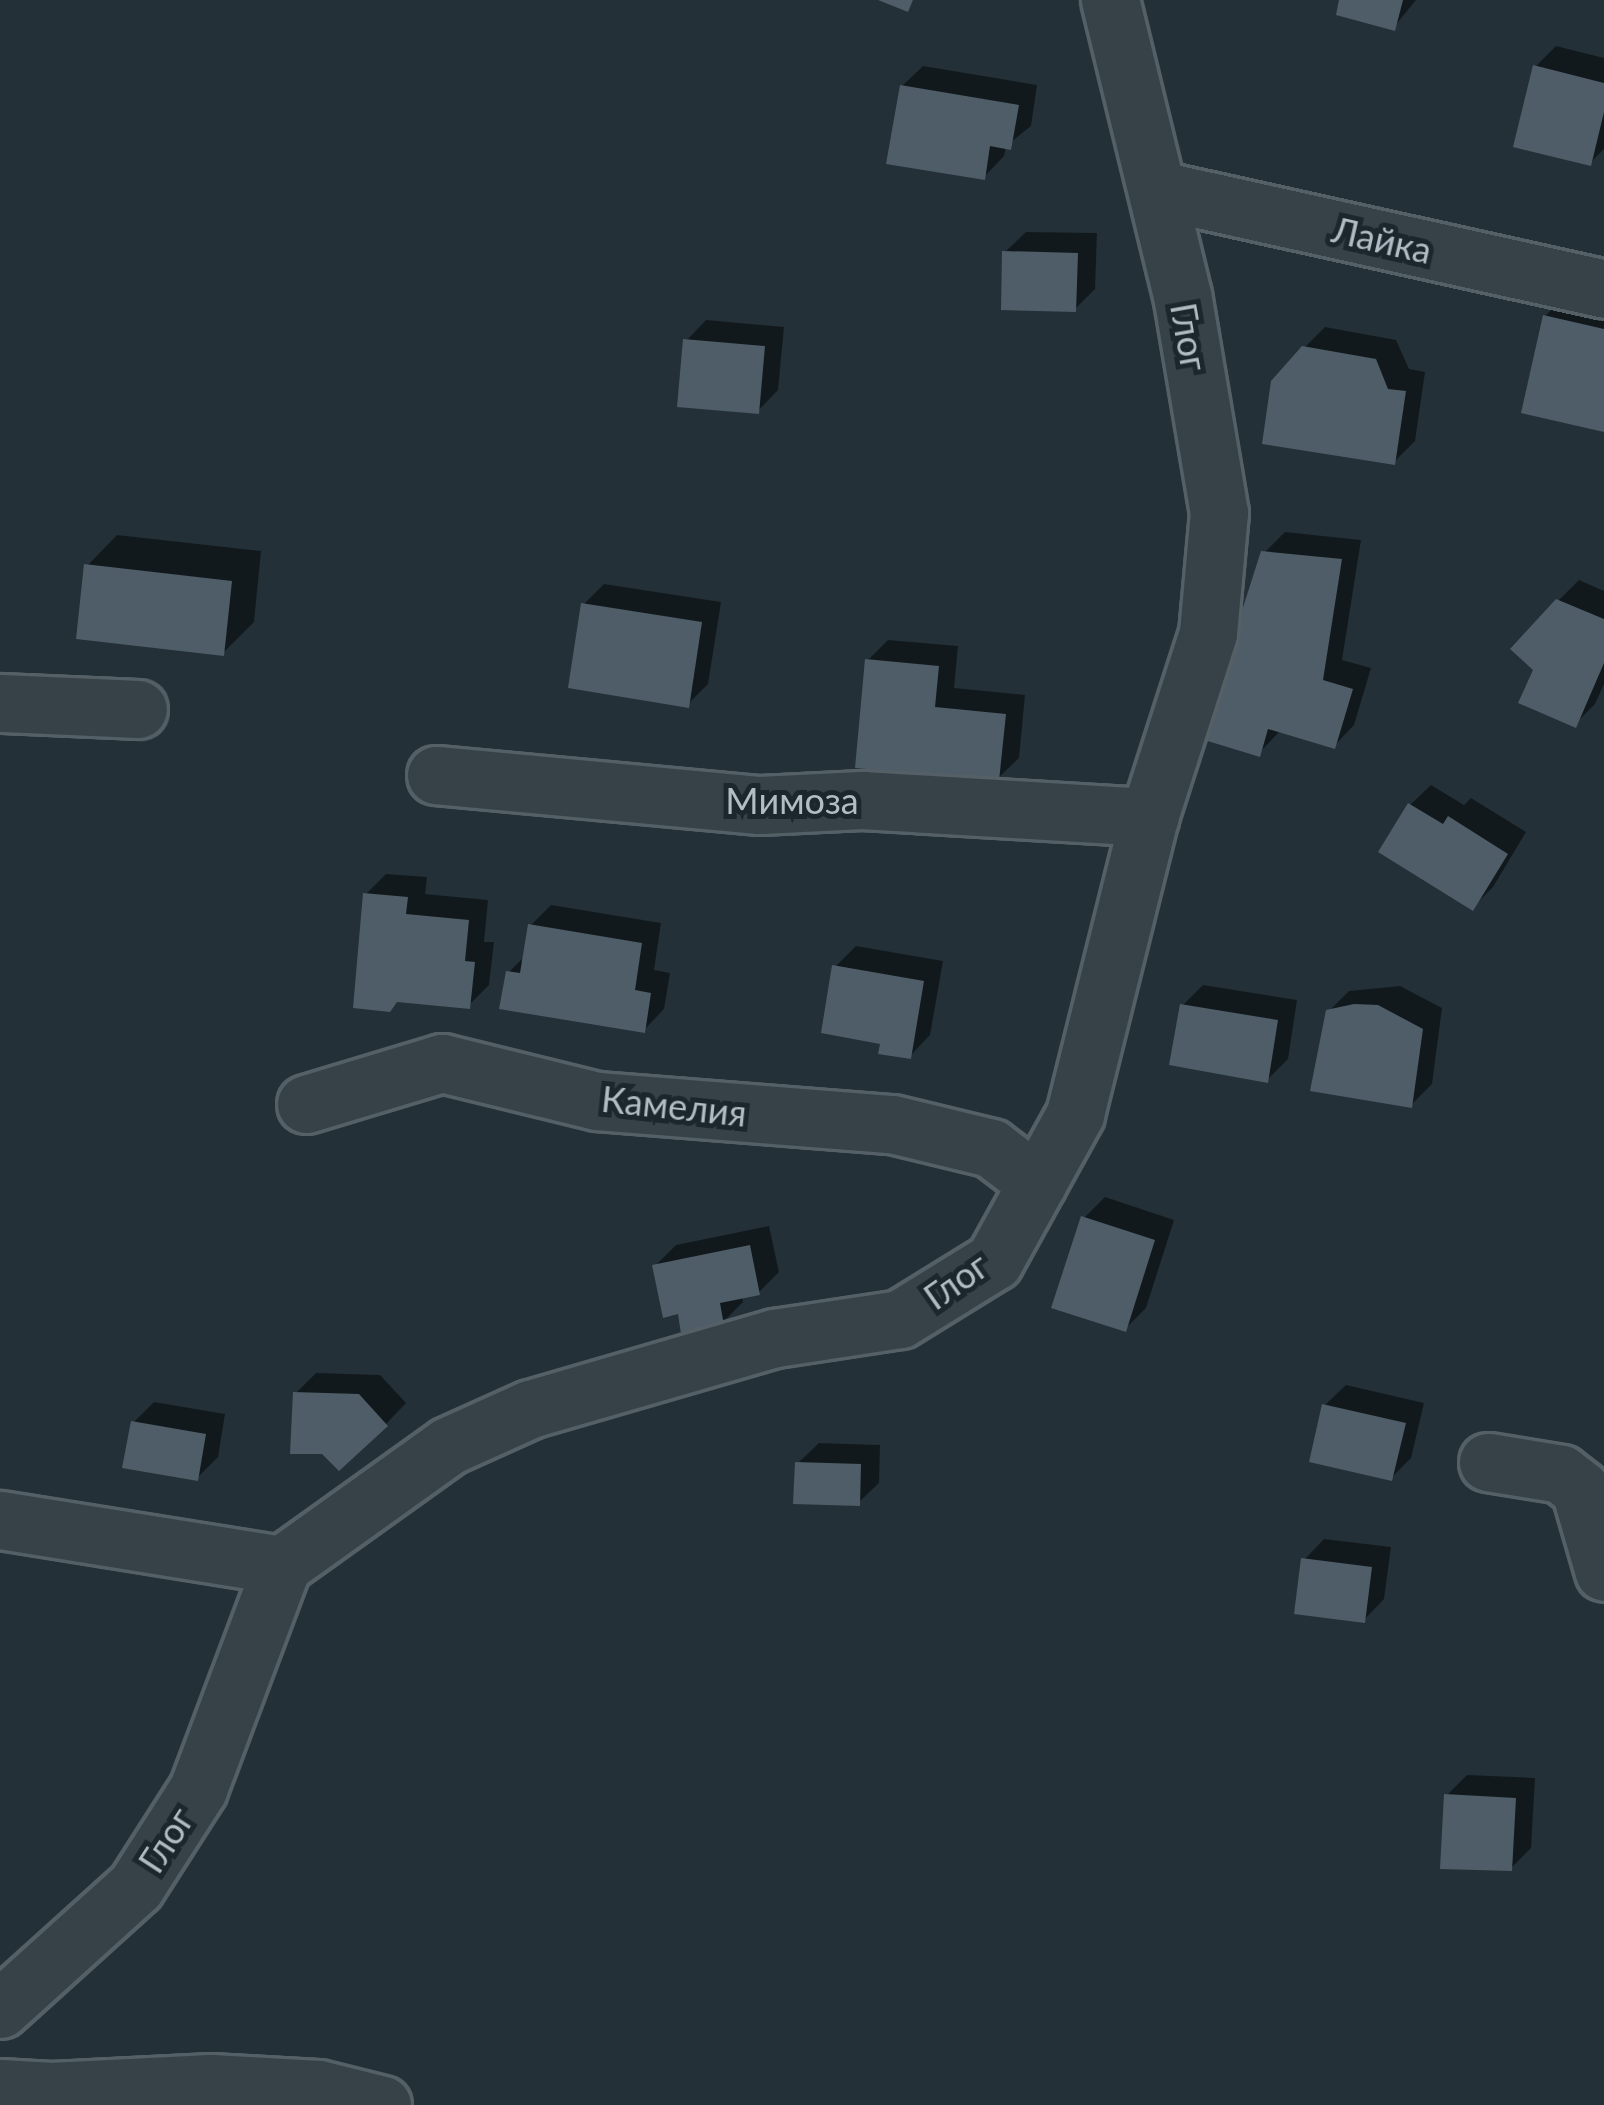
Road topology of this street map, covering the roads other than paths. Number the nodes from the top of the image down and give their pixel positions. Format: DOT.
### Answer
graph roads {
  1 [pos="1110,0"];
  2 [pos="1160,190"];
  3 [pos="1604,289"];
  4 [pos="0,704"];
  5 [pos="138,710"];
  6 [pos="436,775"];
  7 [pos="1149,818"];
  8 [pos="306,1105"];
  9 [pos="1036,1183"];
  10 [pos="1489,1462"];
  11 [pos="0,1520"];
  12 [pos="282,1564"];
  13 [pos="1604,1573"];
  14 [pos="0,2009"];
  15 [pos="0,2088"];
  16 [pos="382,2105"];
  1 -- 2 [label="street, Глог"];
  2 -- 3 [label="street, Лайка"];
  2 -- 7 [label="street, Глог"];
  4 -- 5 [label="street"];
  6 -- 7 [label="street, Мимоза"];
  7 -- 9 [label="street, Глог"];
  8 -- 9 [label="street, Камелия"];
  9 -- 12 [label="street, Глог"];
  10 -- 13 [label="street"];
  11 -- 12 [label="street"];
  12 -- 14 [label="street, Глог"];
  15 -- 16 [label="street"];
}
